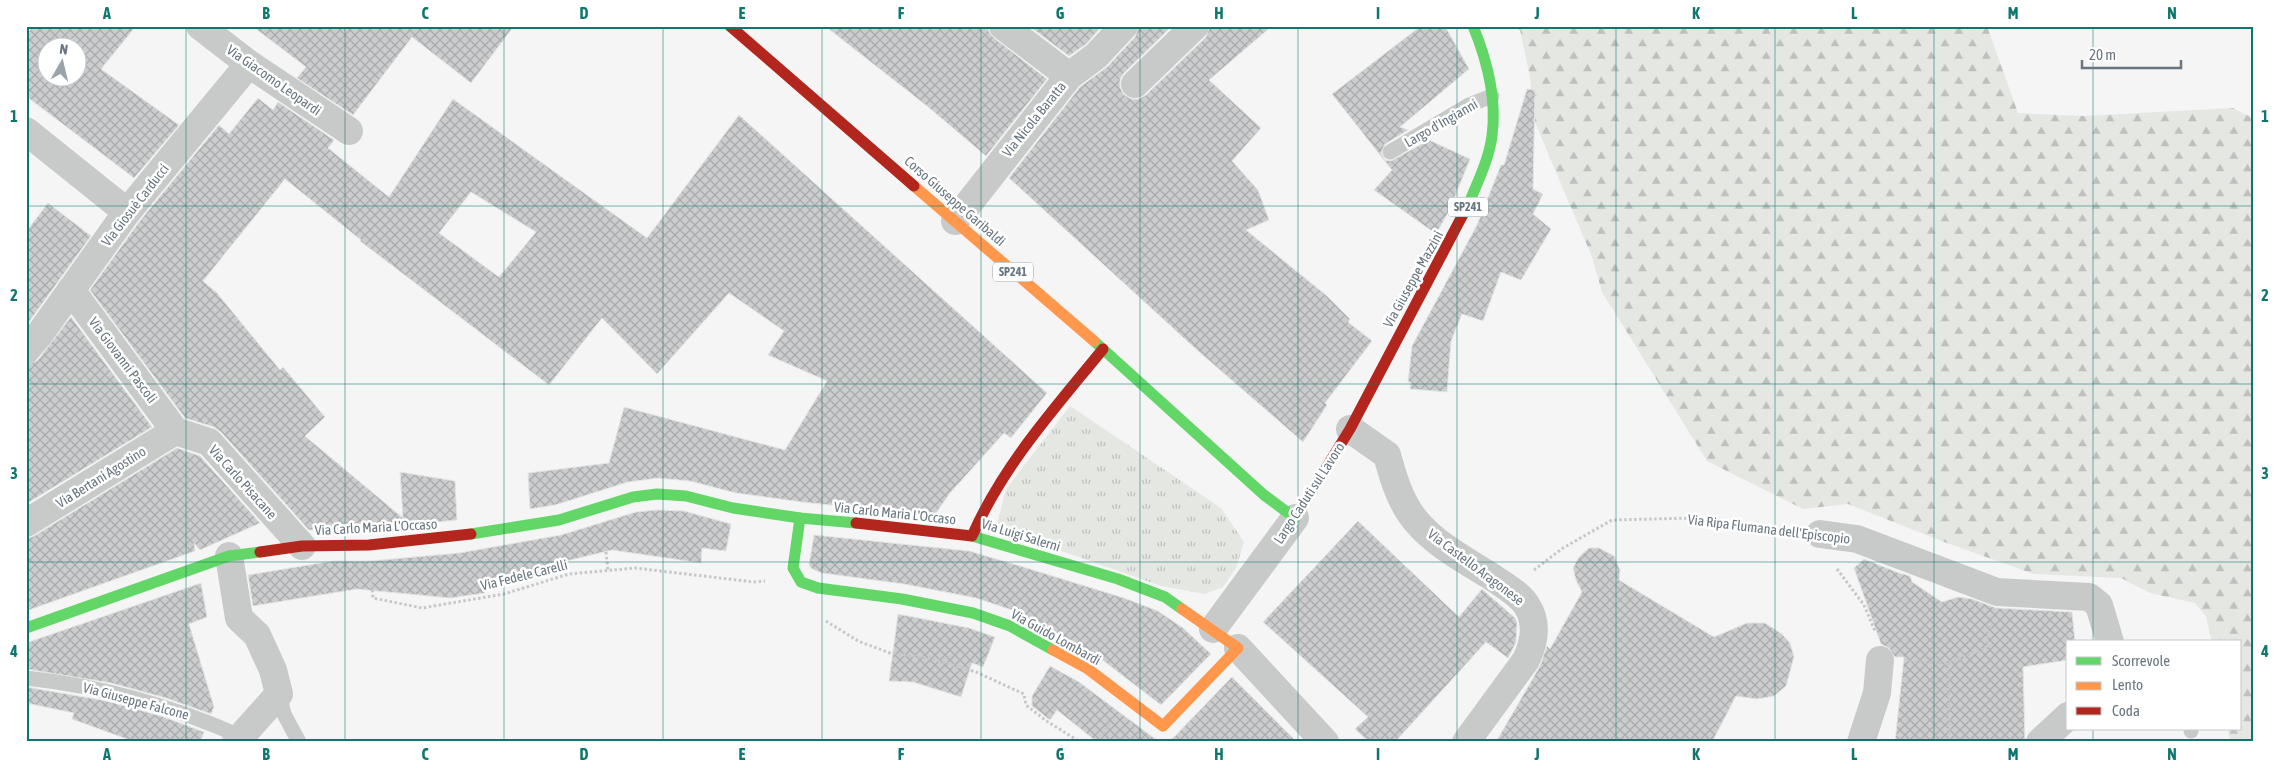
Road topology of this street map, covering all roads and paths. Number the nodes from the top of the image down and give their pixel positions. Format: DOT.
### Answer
graph roads {
  1 [pos="200,26"];
  2 [pos="730,26"];
  3 [pos="1002,26"];
  4 [pos="1124,26"];
  5 [pos="1195,26"];
  6 [pos="1473,26"];
  7 [pos="249,64"];
  8 [pos="1069,76"];
  9 [pos="1135,84"];
  10 [pos="1492,96"];
  11 [pos="26,130"];
  12 [pos="349,131"];
  13 [pos="1390,152"];
  14 [pos="127,212"];
  15 [pos="955,221"];
  16 [pos="71,290"];
  17 [pos="1103,349"];
  18 [pos="26,350"];
  19 [pos="1380,372"];
  20 [pos="1350,430"];
  21 [pos="176,431"];
  22 [pos="800,518"];
  23 [pos="1295,518"];
  24 [pos="26,523"];
  25 [pos="1820,534"];
  26 [pos="972,536"];
  27 [pos="369,544"];
  28 [pos="302,546"];
  29 [pos="606,552"];
  30 [pos="229,556"];
  31 [pos="608,571"];
  32 [pos="768,581"];
  33 [pos="1510,589"];
  34 [pos="1997,592"];
  35 [pos="822,618"];
  36 [pos="1221,618"];
  37 [pos="26,628"];
  38 [pos="2109,640"];
  39 [pos="1238,648"];
  40 [pos="1880,660"];
  41 [pos="1948,663"];
  42 [pos="26,678"];
  43 [pos="279,694"];
  44 [pos="2066,718"];
  45 [pos="239,739"];
  46 [pos="299,742"];
  47 [pos="1080,742"];
  48 [pos="1325,742"];
  49 [pos="1466,742"];
  50 [pos="1861,742"];
  51 [pos="1949,742"];
  52 [pos="2040,742"];
  1 -- 7 [label="street, Via Giacomo Leopardi"];
  2 -- 15 [label="street, Corso Giuseppe Garibaldi / SP241"];
  3 -- 8 [label="street"];
  4 -- 8 [label="street, Via Nicola Baratta"];
  5 -- 9 [label="street"];
  6 -- 10 [label="street, Via Giuseppe Mazzini / SP241"];
  7 -- 12 [label="street, Via Giacomo Leopardi"];
  7 -- 14 [label="street, Via Giosuè Carducci"];
  8 -- 15 [label="street, Via Nicola Baratta"];
  10 -- 13 [label="lane, Largo d'Ingianni"];
  10 -- 19 [label="street, Via Giuseppe Mazzini / SP241"];
  11 -- 14 [label="street"];
  14 -- 16 [label="street, Via Giosuè Carducci"];
  15 -- 17 [label="street, Corso Giuseppe Garibaldi / SP241"];
  16 -- 18 [label="street, Via Giosuè Carducci"];
  16 -- 21 [label="street, Via Giovanni Pascoli"];
  17 -- 23 [label="street, Corso Giuseppe Garibaldi / SP241"];
  17 -- 26 [label="street, Via Luigi Salerni"];
  19 -- 20 [label="street, Largo Caduti sul Lavoro / SP241"];
  20 -- 23 [label="street, Largo Caduti sul Lavoro / SP241"];
  20 -- 33 [label="street, Via Castello Aragonese"];
  21 -- 24 [label="street, Via Bertani Agostino"];
  21 -- 28 [label="street, Via Carlo Pisacane"];
  22 -- 26 [label="street, Via Carlo Maria L'Occaso"];
  22 -- 27 [label="street, Via Carlo Maria L'Occaso"];
  22 -- 39 [label="street, Via Guido Lombardi"];
  23 -- 36 [label="street, Largo Caduti sul Lavoro"];
  25 -- 33 [label="path, Via Ripa Flumana dell'Episcopio"];
  25 -- 34 [label="street, Via Ripa Flumana dell'Episcopio"];
  25 -- 40 [label="path"];
  26 -- 36 [label="street, Via Luigi Salerni"];
  27 -- 28 [label="street, Via Carlo Maria L'Occaso"];
  27 -- 31 [label="path, Via Fedele Carelli"];
  28 -- 30 [label="street, Via Carlo Maria L'Occaso"];
  29 -- 31 [label="path"];
  30 -- 37 [label="street, Via Carlo Maria L'Occaso"];
  30 -- 43 [label="street"];
  31 -- 32 [label="path, Via Fedele Carelli"];
  33 -- 49 [label="street, Via Castello Aragonese"];
  34 -- 38 [label="street, Via Ripa Flumana dell'Episcopio"];
  34 -- 41 [label="path"];
  35 -- 47 [label="path"];
  36 -- 39 [label="street, Via Luigi Salerni"];
  39 -- 48 [label="street"];
  40 -- 41 [label="path"];
  40 -- 50 [label="street"];
  41 -- 51 [label="path"];
  42 -- 45 [label="lane, Via Giuseppe Falcone"];
  43 -- 45 [label="street"];
  43 -- 46 [label="lane"];
  44 -- 52 [label="street"];
}
